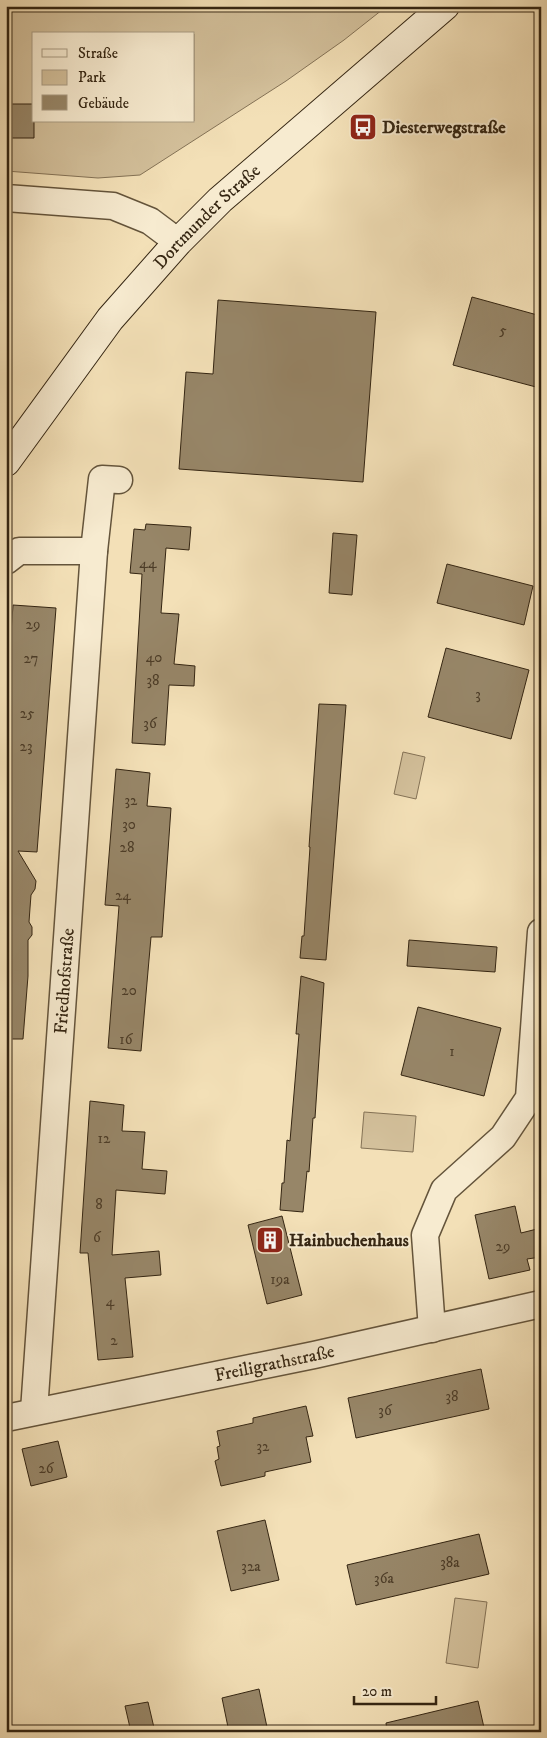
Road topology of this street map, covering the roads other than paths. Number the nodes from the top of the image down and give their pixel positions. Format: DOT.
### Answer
graph roads {
  1 [pos="445,6"];
  2 [pos="6,198"];
  3 [pos="178,242"];
  4 [pos="6,462"];
  5 [pos="118,480"];
  6 [pos="94,551"];
  7 [pos="6,560"];
  8 [pos="541,932"];
  9 [pos="541,1304"];
  10 [pos="432,1329"];
  11 [pos="34,1411"];
  12 [pos="6,1418"];
  1 -- 3 [label="main road, Dortmunder Straße"];
  2 -- 3 [label="street"];
  3 -- 4 [label="main road, Dortmunder Straße"];
  5 -- 6 [label="street, Friedhofstraße"];
  6 -- 7 [label="street"];
  6 -- 11 [label="street, Friedhofstraße"];
  8 -- 10 [label="street"];
  9 -- 10 [label="street, Freiligrathstraße"];
  10 -- 11 [label="street, Freiligrathstraße"];
  11 -- 12 [label="street, Freiligrathstraße"];
}
